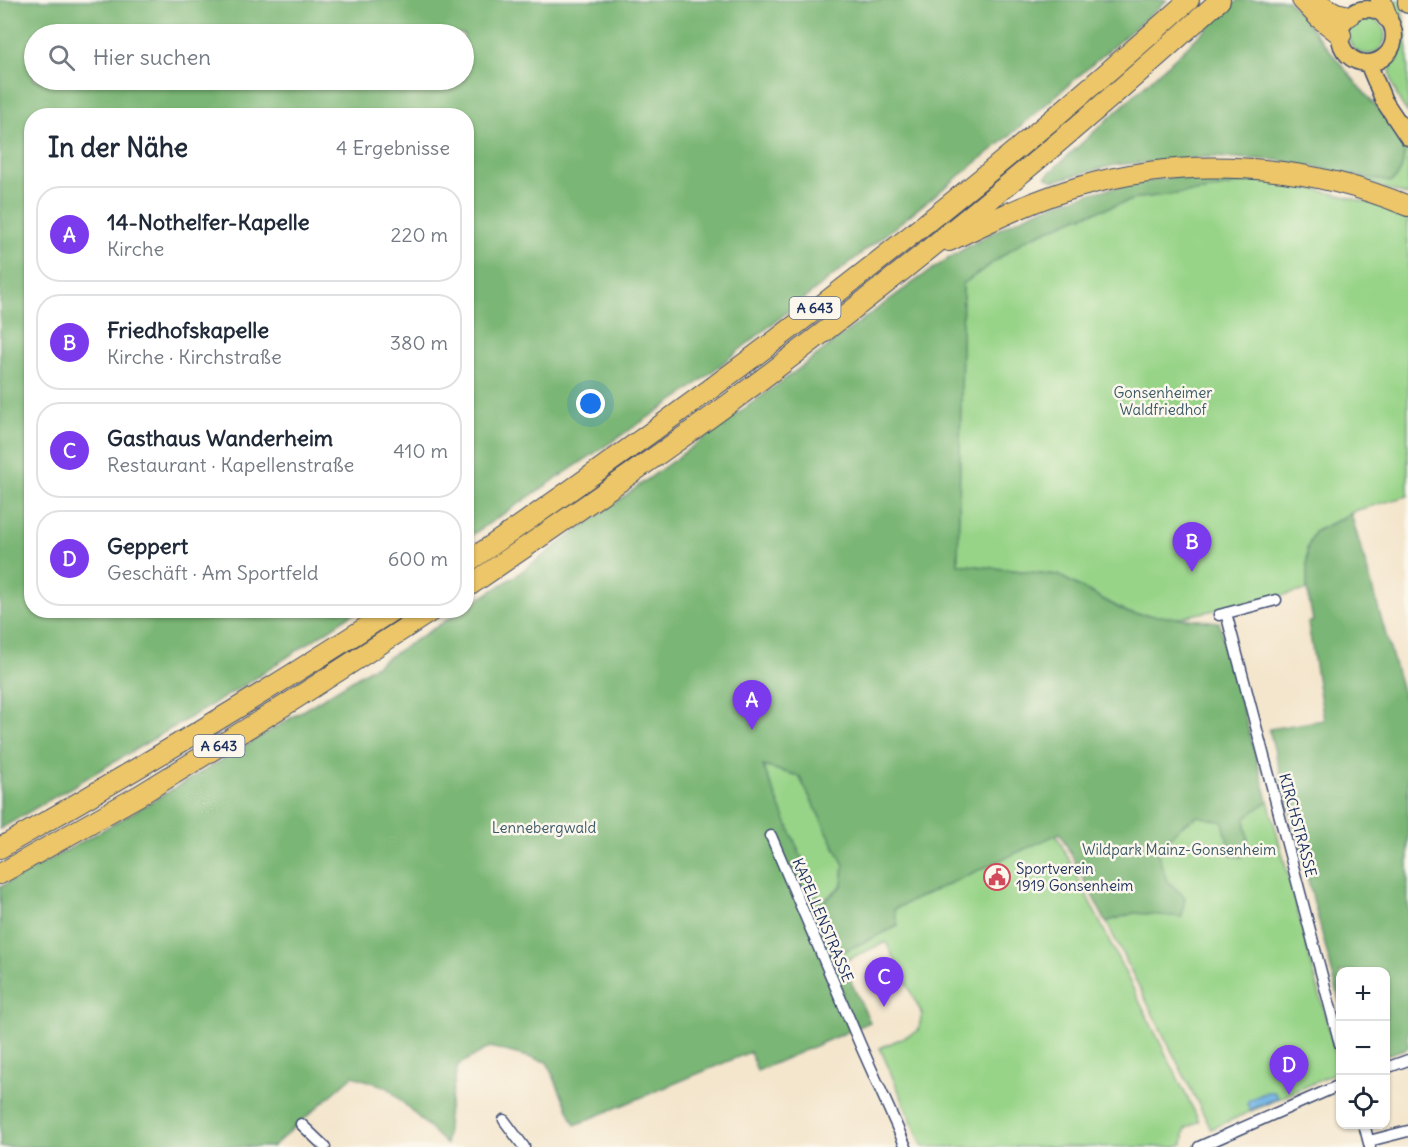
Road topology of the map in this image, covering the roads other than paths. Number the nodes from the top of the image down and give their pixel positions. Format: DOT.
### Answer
graph roads {
  1 [pos="1189,0"];
  2 [pos="1220,0"];
  3 [pos="1302,0"];
  4 [pos="1312,0"];
  5 [pos="1384,9"];
  6 [pos="1349,16"];
  7 [pos="1341,35"];
  8 [pos="1384,57"];
  9 [pos="1368,63"];
  10 [pos="1408,121"];
  11 [pos="1408,137"];
  12 [pos="1408,206"];
  13 [pos="925,253"];
  14 [pos="474,557"];
  15 [pos="474,582"];
  16 [pos="1276,600"];
  17 [pos="381,618"];
  18 [pos="421,618"];
  19 [pos="771,836"];
  20 [pos="0,848"];
  21 [pos="0,874"];
  22 [pos="1336,1026"];
  23 [pos="1408,1060"];
  24 [pos="1390,1067"];
  25 [pos="1336,1086"];
  26 [pos="504,1120"];
  27 [pos="302,1124"];
  28 [pos="1365,1129"];
  29 [pos="1408,1131"];
  30 [pos="1369,1144"];
  31 [pos="325,1147"];
  32 [pos="524,1147"];
  33 [pos="906,1147"];
  34 [pos="1199,1147"];
  1 -- 14 [label="highway, A 643"];
  2 -- 13 [label="highway, A 643"];
  3 -- 7 [label="highway"];
  4 -- 6 [label="highway"];
  5 -- 6 [label="main road"];
  5 -- 8 [label="main road"];
  6 -- 7 [label="main road"];
  7 -- 9 [label="main road"];
  8 -- 9 [label="main road"];
  8 -- 10 [label="main road"];
  9 -- 11 [label="main road"];
  12 -- 13 [label="highway"];
  13 -- 15 [label="highway, A 643"];
  16 -- 22 [label="street, KIRCHSTRASSE"];
  17 -- 20 [label="highway, A 643"];
  18 -- 21 [label="highway, A 643"];
  19 -- 33 [label="street, KAPELLENSTRASSE"];
  23 -- 24 [label="street"];
  25 -- 34 [label="street"];
  26 -- 32 [label="street"];
  27 -- 31 [label="street"];
  28 -- 30 [label="street"];
  29 -- 30 [label="street"];
}
